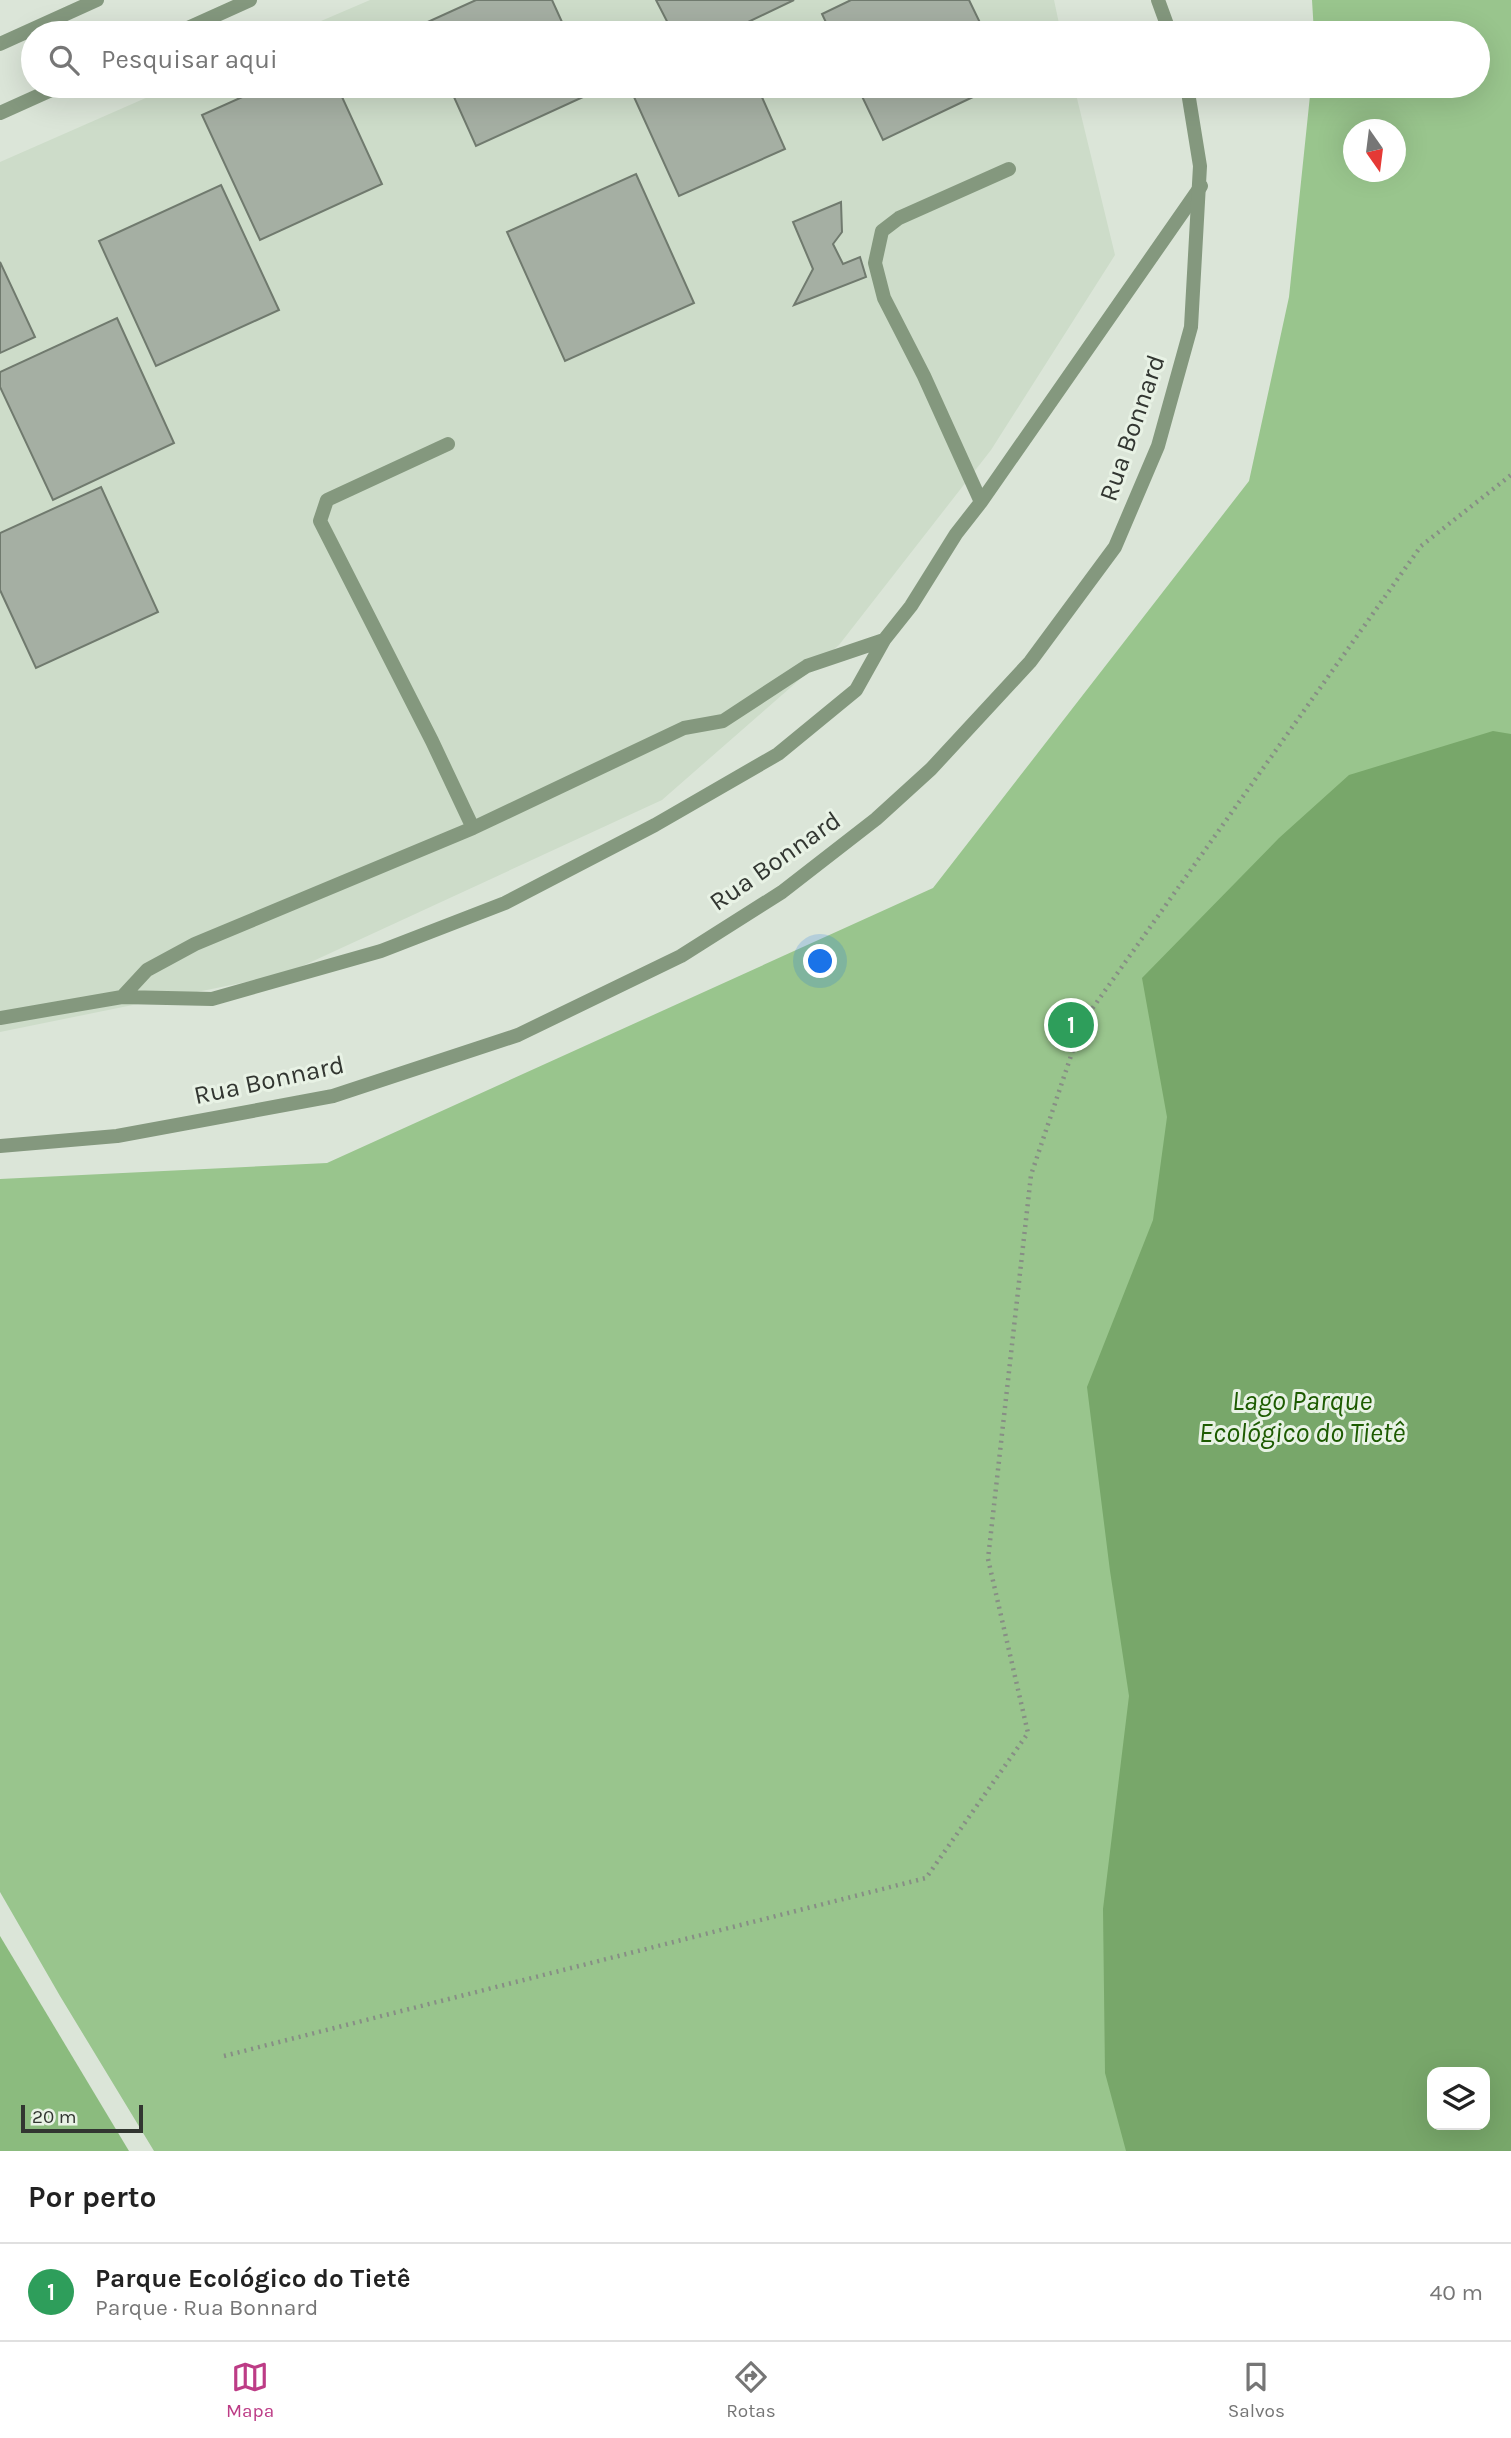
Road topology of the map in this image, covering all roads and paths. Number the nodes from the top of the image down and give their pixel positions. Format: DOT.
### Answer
graph roads {
  1 [pos="97,0"];
  2 [pos="250,0"];
  3 [pos="1158,0"];
  4 [pos="51,21"];
  5 [pos="204,21"];
  6 [pos="1166,21"];
  7 [pos="21,34"];
  8 [pos="0,44"];
  9 [pos="33,98"];
  10 [pos="1189,98"];
  11 [pos="0,113"];
  12 [pos="1009,169"];
  13 [pos="1201,186"];
  14 [pos="448,444"];
  15 [pos="1511,475"];
  16 [pos="981,502"];
  17 [pos="884,640"];
  18 [pos="474,828"];
  19 [pos="122,997"];
  20 [pos="0,1018"];
  21 [pos="0,1146"];
  22 [pos="224,2056"];
  1 -- 4 [label="street"];
  2 -- 5 [label="street"];
  3 -- 6 [label="street"];
  7 -- 8 [label="street"];
  9 -- 11 [label="street"];
  10 -- 13 [label="street, Rua Bonnard"];
  12 -- 16 [label="street"];
  13 -- 16 [label="street"];
  13 -- 21 [label="street, Rua Bonnard"];
  14 -- 18 [label="street"];
  15 -- 22 [label="path"];
  16 -- 17 [label="street"];
  17 -- 18 [label="street"];
  17 -- 19 [label="street"];
  18 -- 19 [label="street"];
  19 -- 20 [label="street"];
}
